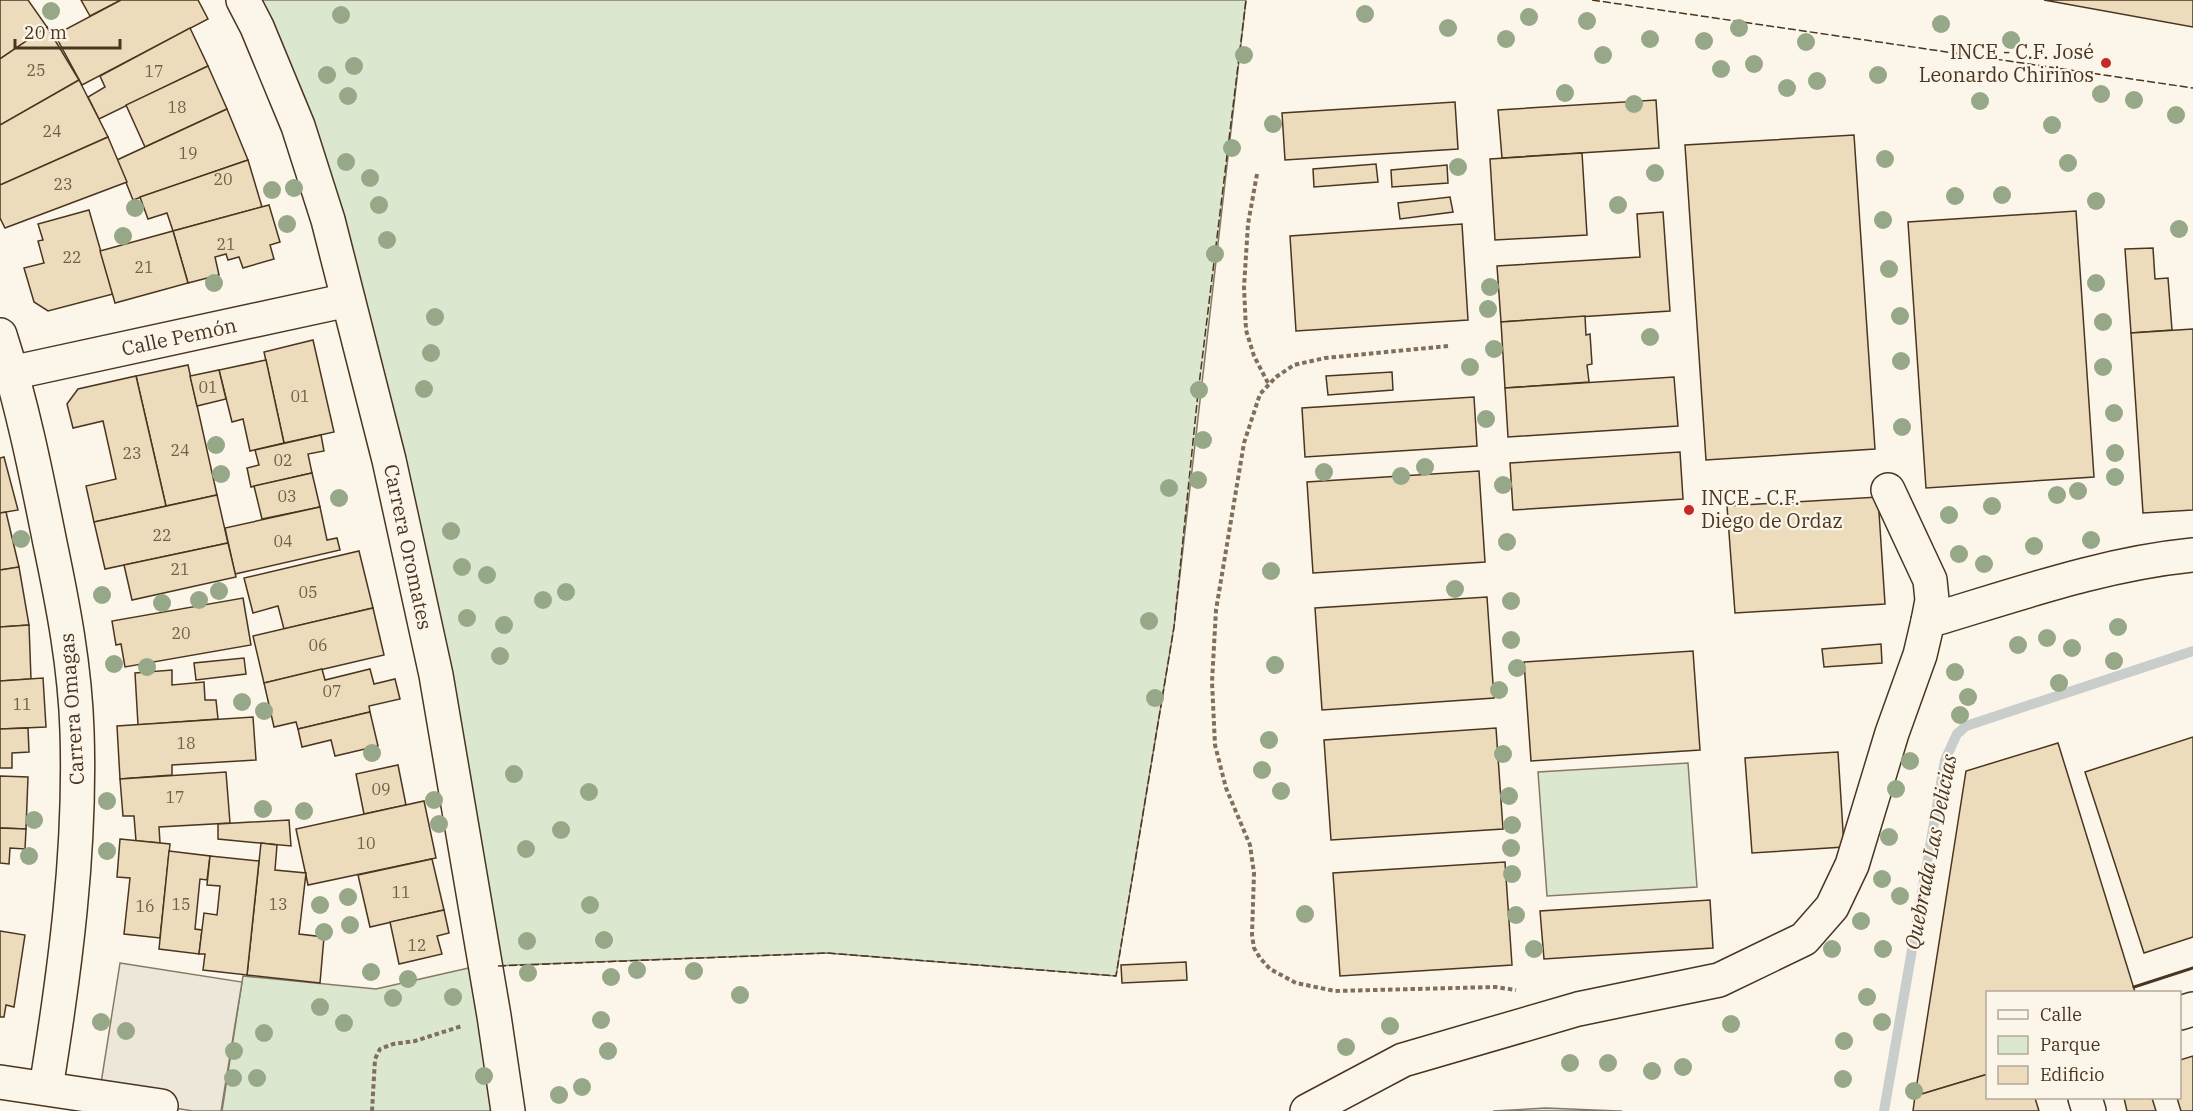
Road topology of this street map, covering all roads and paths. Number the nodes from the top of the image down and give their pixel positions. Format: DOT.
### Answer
graph roads {
  1 [pos="243,0"];
  2 [pos="1257,174"];
  3 [pos="348,300"];
  4 [pos="0,335"];
  5 [pos="1448,346"];
  6 [pos="11,373"];
  7 [pos="1269,385"];
  8 [pos="1888,490"];
  9 [pos="2193,555"];
  10 [pos="1928,621"];
  11 [pos="1517,990"];
  12 [pos="494,1016"];
  13 [pos="0,1082"];
  14 [pos="46,1088"];
  15 [pos="161,1106"];
  16 [pos="372,1111"];
  17 [pos="508,1111"];
  18 [pos="1307,1111"];
  1 -- 3 [label="street, Carrera Oromates"];
  2 -- 7 [label="path"];
  3 -- 6 [label="street, Calle Pemón"];
  3 -- 12 [label="street, Carrera Oromates"];
  4 -- 6 [label="street, Carrera Omagas"];
  5 -- 7 [label="path"];
  6 -- 14 [label="street, Carrera Omagas"];
  7 -- 11 [label="path"];
  8 -- 10 [label="street"];
  9 -- 10 [label="street"];
  10 -- 18 [label="street"];
  12 -- 16 [label="path"];
  12 -- 17 [label="street, Carrera Oromates"];
  13 -- 14 [label="street"];
  14 -- 15 [label="street"];
}
